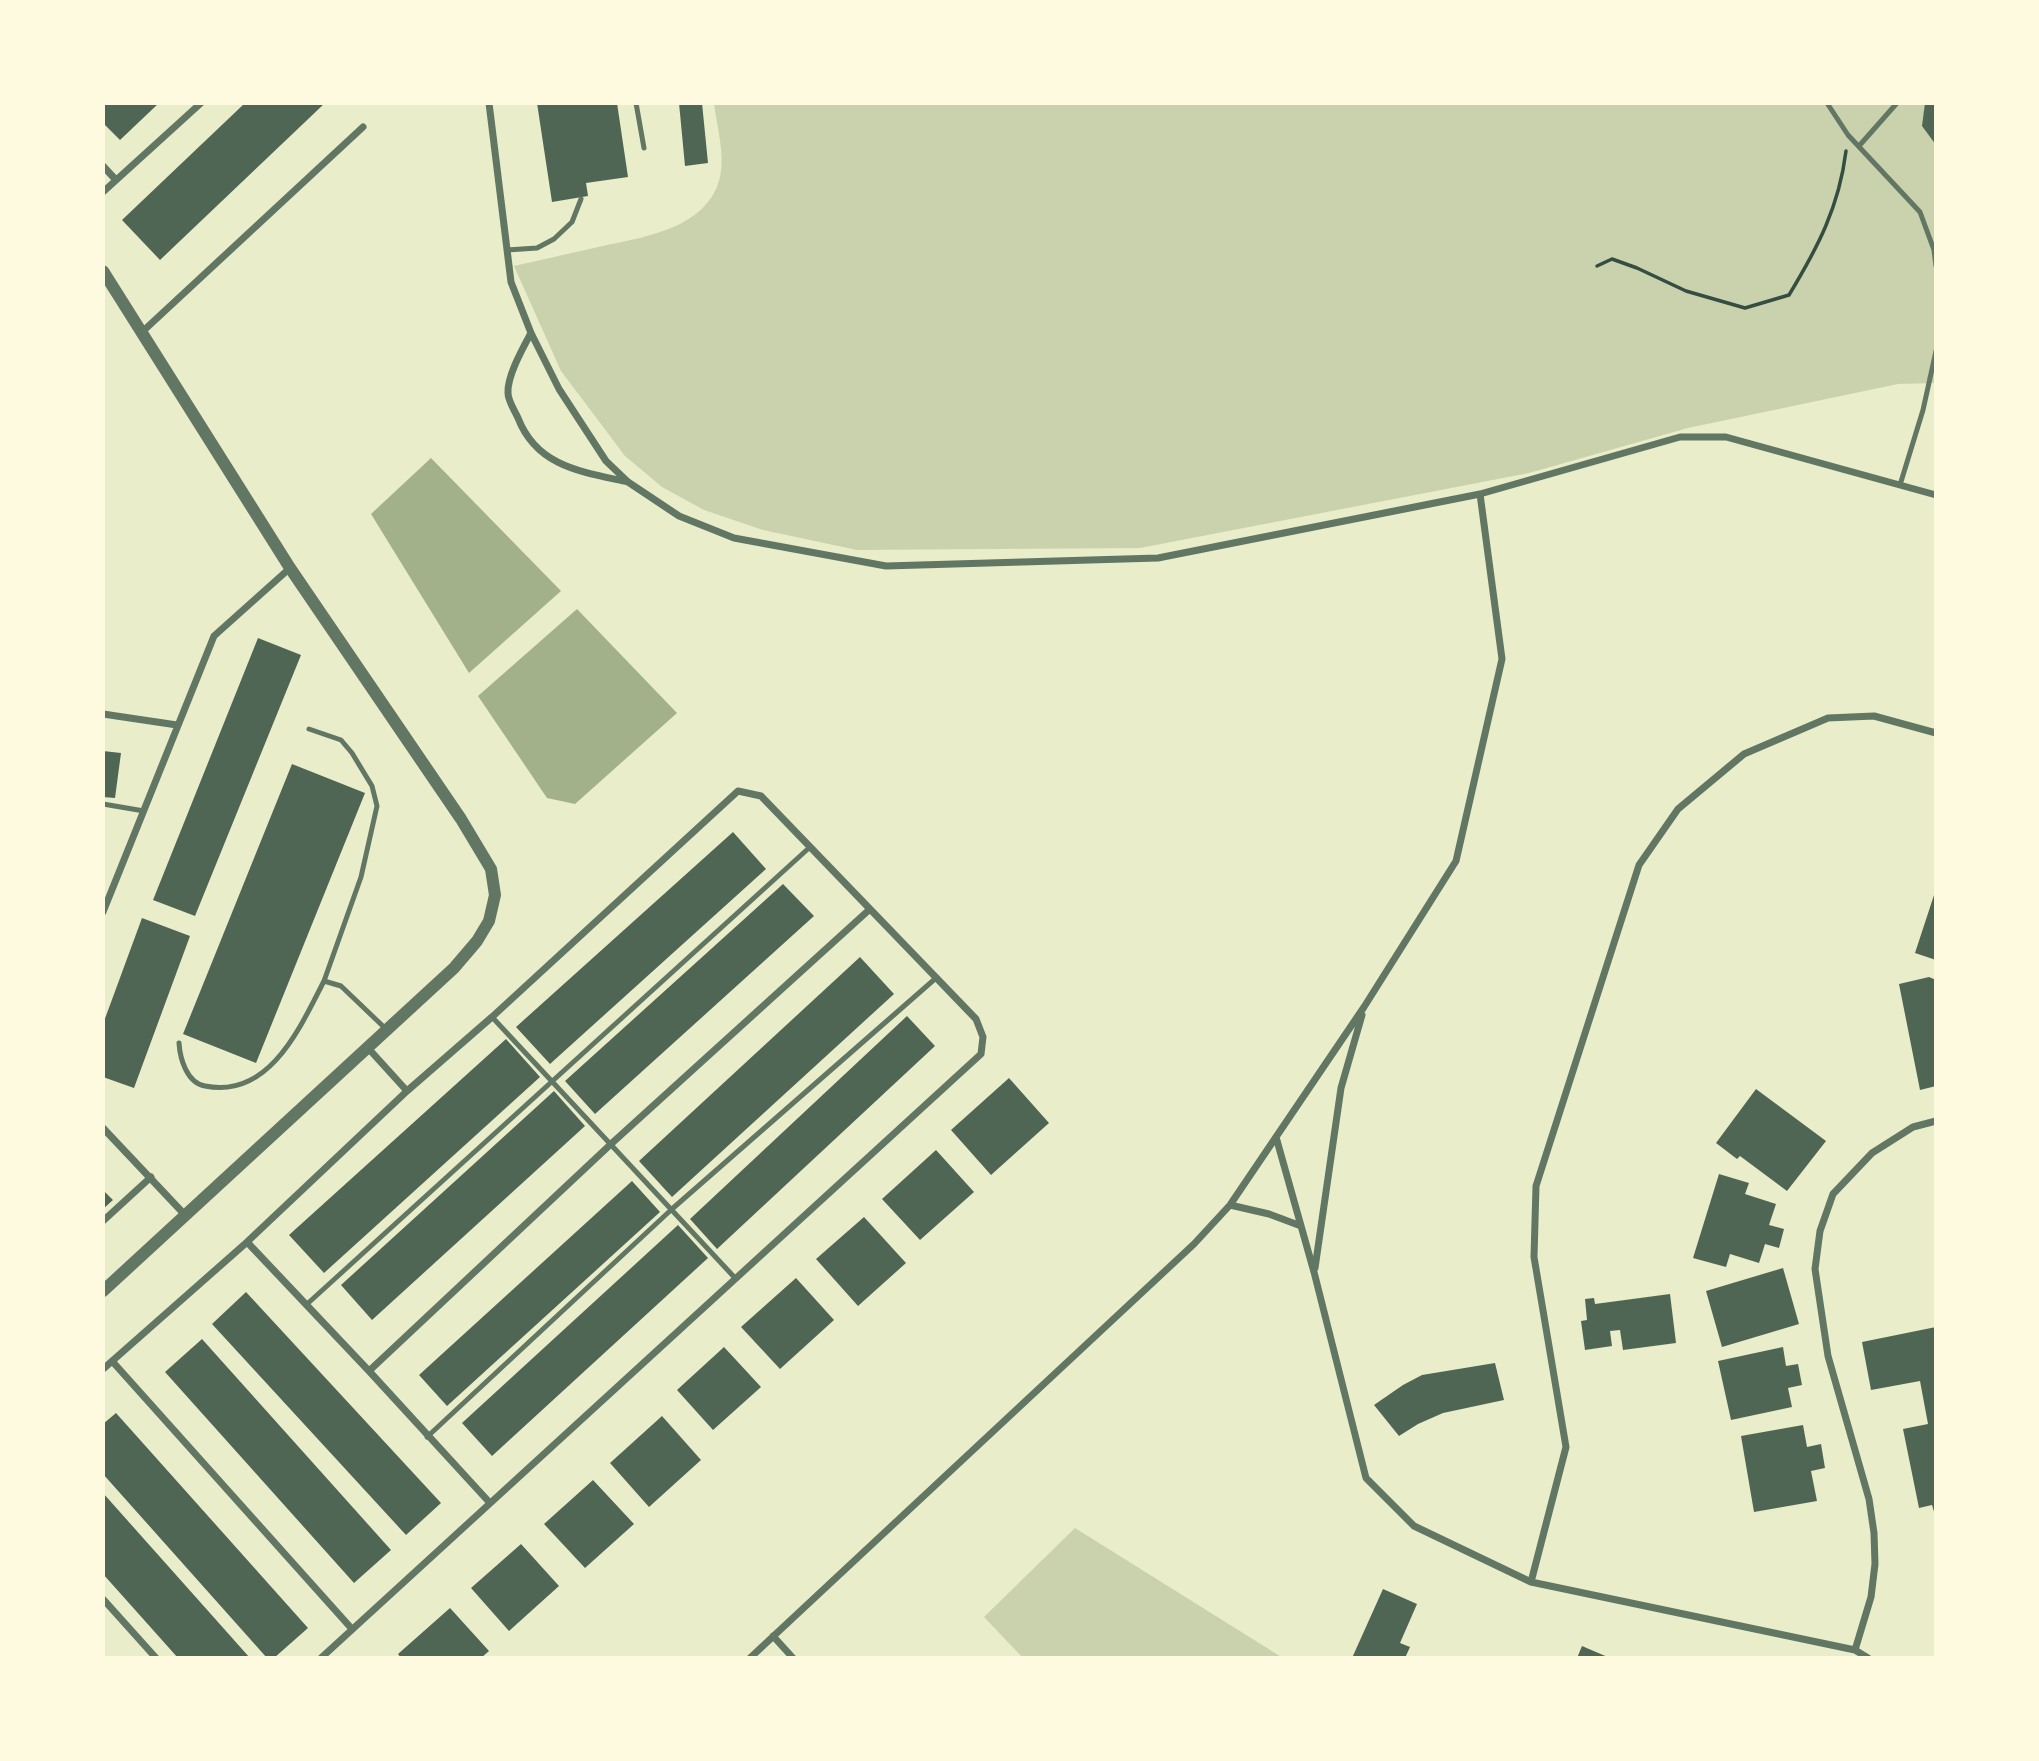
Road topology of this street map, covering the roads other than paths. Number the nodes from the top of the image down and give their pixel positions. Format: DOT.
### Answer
graph roads {
  1 [pos="201,103"];
  2 [pos="489,103"];
  3 [pos="636,103"];
  4 [pos="1826,103"];
  5 [pos="1897,103"];
  6 [pos="363,127"];
  7 [pos="1859,146"];
  8 [pos="644,148"];
  9 [pos="103,166"];
  10 [pos="116,180"];
  11 [pos="103,192"];
  12 [pos="581,200"];
  13 [pos="507,250"];
  14 [pos="1936,266"];
  15 [pos="103,271"];
  16 [pos="141,332"];
  17 [pos="531,333"];
  18 [pos="1936,351"];
  19 [pos="628,482"];
  20 [pos="1900,485"];
  21 [pos="1480,494"];
  22 [pos="1936,495"];
  23 [pos="290,568"];
  24 [pos="103,714"];
  25 [pos="177,725"];
  26 [pos="309,729"];
  27 [pos="1936,733"];
  28 [pos="103,804"];
  29 [pos="144,811"];
  30 [pos="810,847"];
  31 [pos="103,888"];
  32 [pos="112,889"];
  33 [pos="870,909"];
  34 [pos="103,912"];
  35 [pos="936,978"];
  36 [pos="324,981"];
  37 [pos="1364,1007"];
  38 [pos="492,1017"];
  39 [pos="388,1031"];
  40 [pos="179,1043"];
  41 [pos="368,1048"];
  42 [pos="552,1081"];
  43 [pos="407,1091"];
  44 [pos="1936,1121"];
  45 [pos="103,1128"];
  46 [pos="1276,1137"];
  47 [pos="611,1144"];
  48 [pos="151,1177"];
  49 [pos="1230,1205"];
  50 [pos="672,1209"];
  51 [pos="186,1216"];
  52 [pos="103,1221"];
  53 [pos="1301,1226"];
  54 [pos="247,1242"];
  55 [pos="1314,1272"];
  56 [pos="736,1279"];
  57 [pos="103,1292"];
  58 [pos="306,1305"];
  59 [pos="112,1361"];
  60 [pos="103,1369"];
  61 [pos="369,1371"];
  62 [pos="427,1437"];
  63 [pos="490,1503"];
  64 [pos="1531,1582"];
  65 [pos="105,1605"];
  66 [pos="352,1629"];
  67 [pos="773,1636"];
  68 [pos="1855,1650"];
  69 [pos="156,1658"];
  70 [pos="321,1658"];
  71 [pos="750,1658"];
  72 [pos="793,1658"];
  73 [pos="1868,1658"];
  1 -- 10 [label="street"];
  2 -- 13 [label="street"];
  3 -- 8 [label="lane"];
  4 -- 7 [label="lane"];
  5 -- 7 [label="lane"];
  6 -- 16 [label="street"];
  7 -- 14 [label="lane"];
  9 -- 10 [label="street"];
  10 -- 11 [label="street"];
  12 -- 13 [label="lane"];
  13 -- 17 [label="street"];
  15 -- 16 [label="street"];
  16 -- 23 [label="street"];
  17 -- 19 [label="street"];
  17 -- 19 [label="street"];
  18 -- 20 [label="lane"];
  19 -- 21 [label="street"];
  20 -- 21 [label="street"];
  20 -- 22 [label="street"];
  21 -- 37 [label="street"];
  23 -- 25 [label="street"];
  23 -- 39 [label="street"];
  24 -- 25 [label="street"];
  25 -- 29 [label="street"];
  26 -- 36 [label="lane"];
  27 -- 64 [label="street"];
  28 -- 29 [label="lane"];
  29 -- 32 [label="street"];
  30 -- 33 [label="street"];
  30 -- 38 [label="street"];
  30 -- 42 [label="lane"];
  31 -- 32 [label="street"];
  32 -- 34 [label="street"];
  33 -- 35 [label="street"];
  33 -- 47 [label="street"];
  35 -- 50 [label="lane"];
  35 -- 56 [label="street"];
  36 -- 39 [label="lane"];
  36 -- 40 [label="lane"];
  37 -- 46 [label="street"];
  37 -- 55 [label="street"];
  38 -- 42 [label="lane"];
  38 -- 43 [label="street"];
  39 -- 41 [label="street"];
  41 -- 43 [label="street"];
  41 -- 51 [label="street"];
  42 -- 47 [label="lane"];
  42 -- 58 [label="lane"];
  43 -- 54 [label="street"];
  44 -- 68 [label="street"];
  45 -- 48 [label="street"];
  46 -- 49 [label="street"];
  46 -- 53 [label="street"];
  47 -- 50 [label="lane"];
  47 -- 61 [label="street"];
  48 -- 51 [label="street"];
  48 -- 52 [label="street"];
  49 -- 53 [label="street"];
  49 -- 67 [label="street"];
  50 -- 56 [label="lane"];
  50 -- 62 [label="lane"];
  51 -- 57 [label="street"];
  53 -- 55 [label="street"];
  54 -- 58 [label="street"];
  54 -- 59 [label="street"];
  55 -- 64 [label="street"];
  56 -- 63 [label="street"];
  58 -- 61 [label="street"];
  59 -- 60 [label="street"];
  59 -- 66 [label="street"];
  61 -- 62 [label="street"];
  62 -- 63 [label="street"];
  63 -- 66 [label="street"];
  64 -- 68 [label="street"];
  65 -- 69 [label="street"];
  66 -- 70 [label="street"];
  67 -- 71 [label="street"];
  67 -- 72 [label="street"];
  68 -- 73 [label="street"];
}
